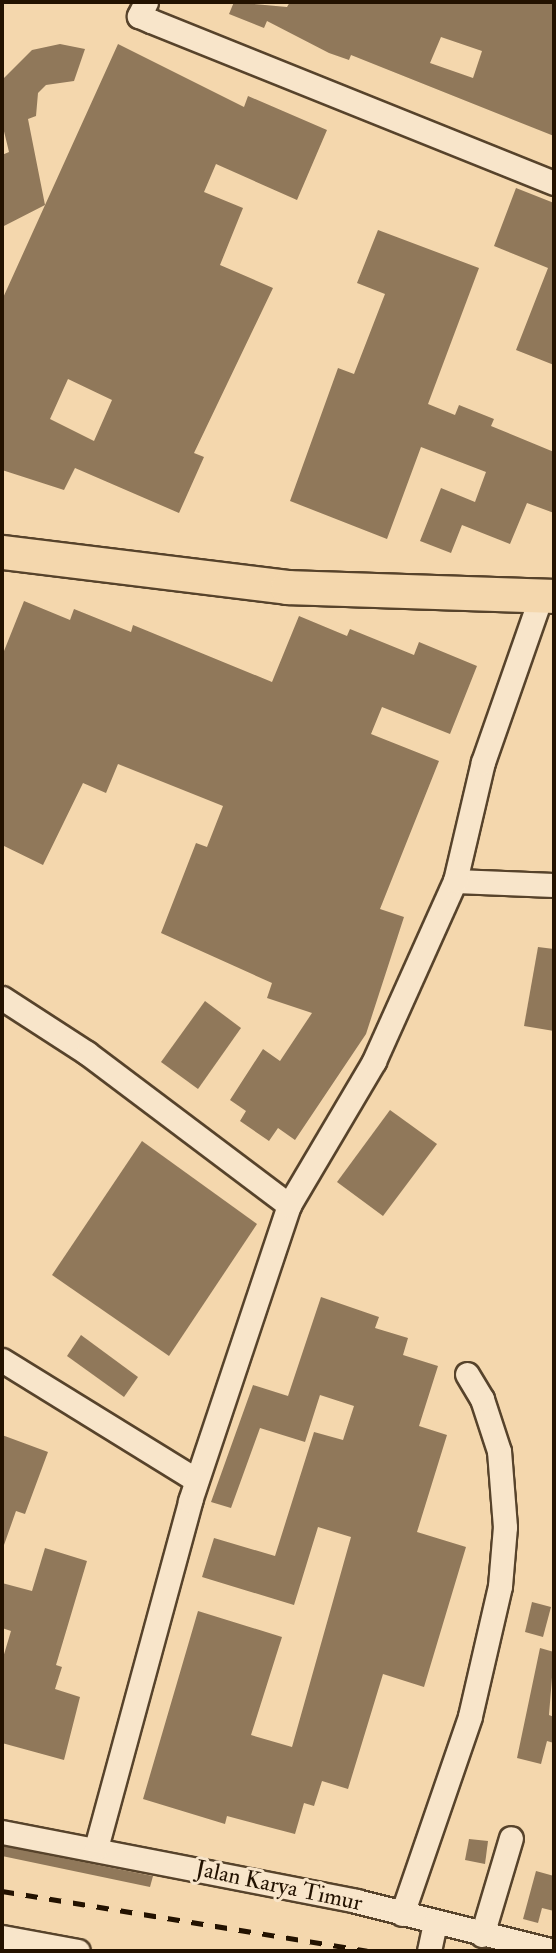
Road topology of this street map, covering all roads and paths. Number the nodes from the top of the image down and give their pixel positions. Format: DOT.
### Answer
graph roads {
  1 [pos="146,2"];
  2 [pos="554,183"];
  3 [pos="2,552"];
  4 [pos="547,596"];
  5 [pos="455,881"];
  6 [pos="554,885"];
  7 [pos="2,998"];
  8 [pos="289,1206"];
  9 [pos="2,1360"];
  10 [pos="467,1374"];
  11 [pos="196,1480"];
  12 [pos="2,1832"];
  13 [pos="511,1838"];
  14 [pos="96,1848"];
  15 [pos="402,1914"];
  16 [pos="435,1923"];
  17 [pos="482,1935"];
  18 [pos="2,1937"];
  19 [pos="78,1951"];
  20 [pos="429,1951"];
  21 [pos="553,1951"];
  1 -- 2 [label="street"];
  3 -- 4 [label="highway"];
  4 -- 5 [label="street"];
  5 -- 6 [label="street"];
  5 -- 8 [label="street"];
  7 -- 8 [label="street"];
  8 -- 11 [label="street"];
  9 -- 11 [label="street"];
  10 -- 15 [label="street"];
  11 -- 14 [label="street"];
  12 -- 14 [label="street, Jalan Karya Timur"];
  13 -- 17 [label="street"];
  14 -- 15 [label="street, Jalan Karya Timur"];
  15 -- 16 [label="street, Jalan Karya Timur"];
  16 -- 17 [label="street, Jalan Karya Timur"];
  16 -- 20 [label="street"];
  17 -- 21 [label="street, Jalan Karya Timur"];
  18 -- 19 [label="street"];
}
